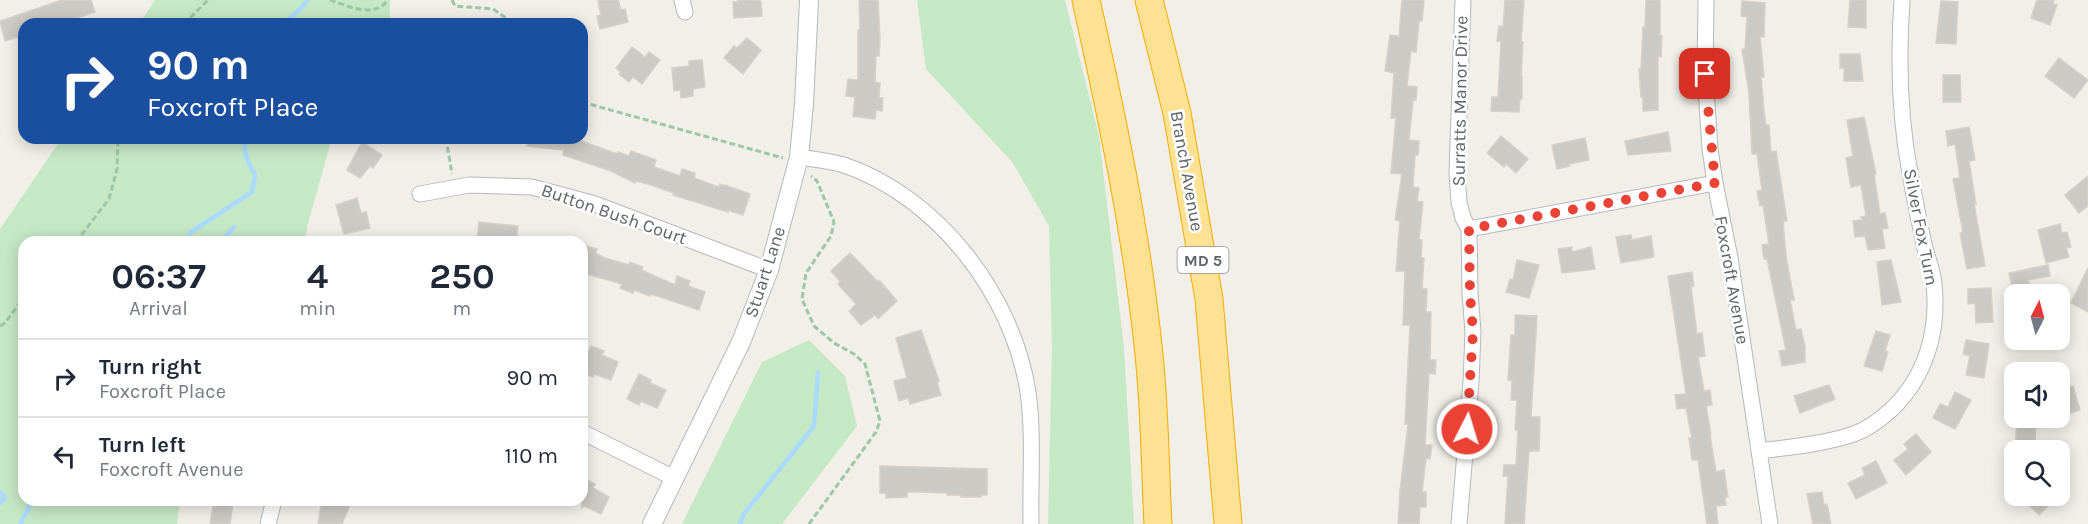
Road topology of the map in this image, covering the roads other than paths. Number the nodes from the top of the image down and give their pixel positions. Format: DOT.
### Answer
graph roads {
  1 [pos="809,0"];
  2 [pos="1086,0"];
  3 [pos="1149,0"];
  4 [pos="1463,0"];
  5 [pos="1706,0"];
  6 [pos="1902,0"];
  7 [pos="799,157"];
  8 [pos="1715,183"];
  9 [pos="420,194"];
  10 [pos="1469,229"];
  11 [pos="769,270"];
  12 [pos="588,435"];
  13 [pos="1760,452"];
  14 [pos="674,478"];
  15 [pos="272,506"];
  16 [pos="268,524"];
  17 [pos="652,524"];
  18 [pos="1030,524"];
  19 [pos="1158,524"];
  20 [pos="1227,524"];
  21 [pos="1459,524"];
  22 [pos="1770,524"];
  1 -- 7 [label="street, Stuart Lane"];
  2 -- 19 [label="highway"];
  3 -- 20 [label="highway, Branch Avenue / MD 5"];
  4 -- 10 [label="street, Surratts Manor Drive"];
  5 -- 8 [label="street, Foxcroft Avenue"];
  6 -- 13 [label="street, Silver Fox Turn"];
  7 -- 11 [label="street, Stuart Lane"];
  7 -- 18 [label="street"];
  8 -- 10 [label="street"];
  8 -- 13 [label="street, Foxcroft Avenue"];
  9 -- 11 [label="street, Button Bush Court"];
  10 -- 21 [label="street, Surratts Manor Drive"];
  11 -- 14 [label="street, Stuart Lane"];
  12 -- 14 [label="street"];
  13 -- 22 [label="street, Foxcroft Avenue"];
  14 -- 17 [label="street, Stuart Lane"];
  15 -- 16 [label="street"];
}
